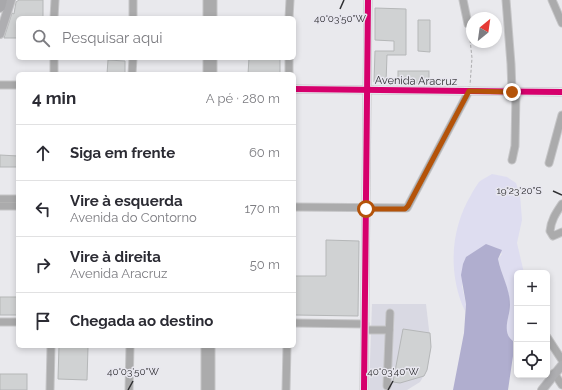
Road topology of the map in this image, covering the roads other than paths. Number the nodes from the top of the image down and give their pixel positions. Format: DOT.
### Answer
graph roads {
  1 [pos="2,0"];
  2 [pos="11,0"];
  3 [pos="54,0"];
  4 [pos="133,0"];
  5 [pos="207,0"];
  6 [pos="213,0"];
  7 [pos="290,0"];
  8 [pos="368,0"];
  9 [pos="463,0"];
  10 [pos="506,0"];
  11 [pos="552,0"];
  12 [pos="0,7"];
  13 [pos="466,14"];
  14 [pos="54,16"];
  15 [pos="133,16"];
  16 [pos="207,16"];
  17 [pos="213,16"];
  18 [pos="289,16"];
  19 [pos="562,18"];
  20 [pos="0,34"];
  21 [pos="54,60"];
  22 [pos="133,60"];
  23 [pos="207,60"];
  24 [pos="213,60"];
  25 [pos="289,60"];
  26 [pos="54,72"];
  27 [pos="132,72"];
  28 [pos="207,72"];
  29 [pos="213,72"];
  30 [pos="289,72"];
  31 [pos="0,85"];
  32 [pos="16,85"];
  33 [pos="296,89"];
  34 [pos="367,90"];
  35 [pos="469,91"];
  36 [pos="514,92"];
  37 [pos="562,92"];
  38 [pos="562,115"];
  39 [pos="512,160"];
  40 [pos="549,163"];
  41 [pos="0,199"];
  42 [pos="16,199"];
  43 [pos="562,204"];
  44 [pos="0,206"];
  45 [pos="16,206"];
  46 [pos="296,207"];
  47 [pos="366,209"];
  48 [pos="562,232"];
  49 [pos="390,313"];
  50 [pos="0,322"];
  51 [pos="16,322"];
  52 [pos="296,323"];
  53 [pos="365,327"];
  54 [pos="389,330"];
  55 [pos="550,342"];
  56 [pos="51,348"];
  57 [pos="130,348"];
  58 [pos="205,348"];
  59 [pos="211,348"];
  60 [pos="287,348"];
  61 [pos="562,360"];
  62 [pos="562,365"];
  63 [pos="554,373"];
  64 [pos="562,385"];
  65 [pos="387,386"];
  66 [pos="50,390"];
  67 [pos="130,390"];
  68 [pos="205,390"];
  69 [pos="211,390"];
  70 [pos="286,390"];
  71 [pos="364,390"];
  72 [pos="542,390"];
  1 -- 12 [label="highway"];
  2 -- 20 [label="main road"];
  3 -- 14 [label="street"];
  4 -- 15 [label="street"];
  5 -- 16 [label="street"];
  6 -- 17 [label="street"];
  7 -- 18 [label="street"];
  8 -- 34 [label="street"];
  9 -- 13 [label="street"];
  10 -- 36 [label="street"];
  11 -- 19 [label="street"];
  21 -- 26 [label="street"];
  22 -- 27 [label="street"];
  23 -- 28 [label="street"];
  24 -- 29 [label="street"];
  25 -- 30 [label="street"];
  31 -- 32 [label="street"];
  33 -- 34 [label="street, Avenida Aracruz"];
  34 -- 35 [label="street, Avenida Aracruz"];
  34 -- 47 [label="street"];
  35 -- 36 [label="street, Avenida Aracruz"];
  35 -- 47 [label="street"];
  36 -- 37 [label="street, Avenida Aracruz"];
  36 -- 39 [label="street"];
  38 -- 40 [label="street"];
  41 -- 42 [label="street"];
  43 -- 48 [label="street"];
  44 -- 45 [label="street"];
  46 -- 47 [label="street"];
  47 -- 53 [label="street"];
  49 -- 54 [label="street"];
  50 -- 51 [label="street"];
  52 -- 53 [label="street"];
  53 -- 54 [label="street"];
  53 -- 71 [label="street"];
  54 -- 65 [label="street"];
  55 -- 61 [label="street"];
  56 -- 66 [label="street"];
  57 -- 67 [label="street"];
  58 -- 68 [label="street"];
  59 -- 69 [label="street"];
  60 -- 70 [label="street"];
  62 -- 63 [label="main road"];
  63 -- 64 [label="street"];
  63 -- 72 [label="main road"];
}
